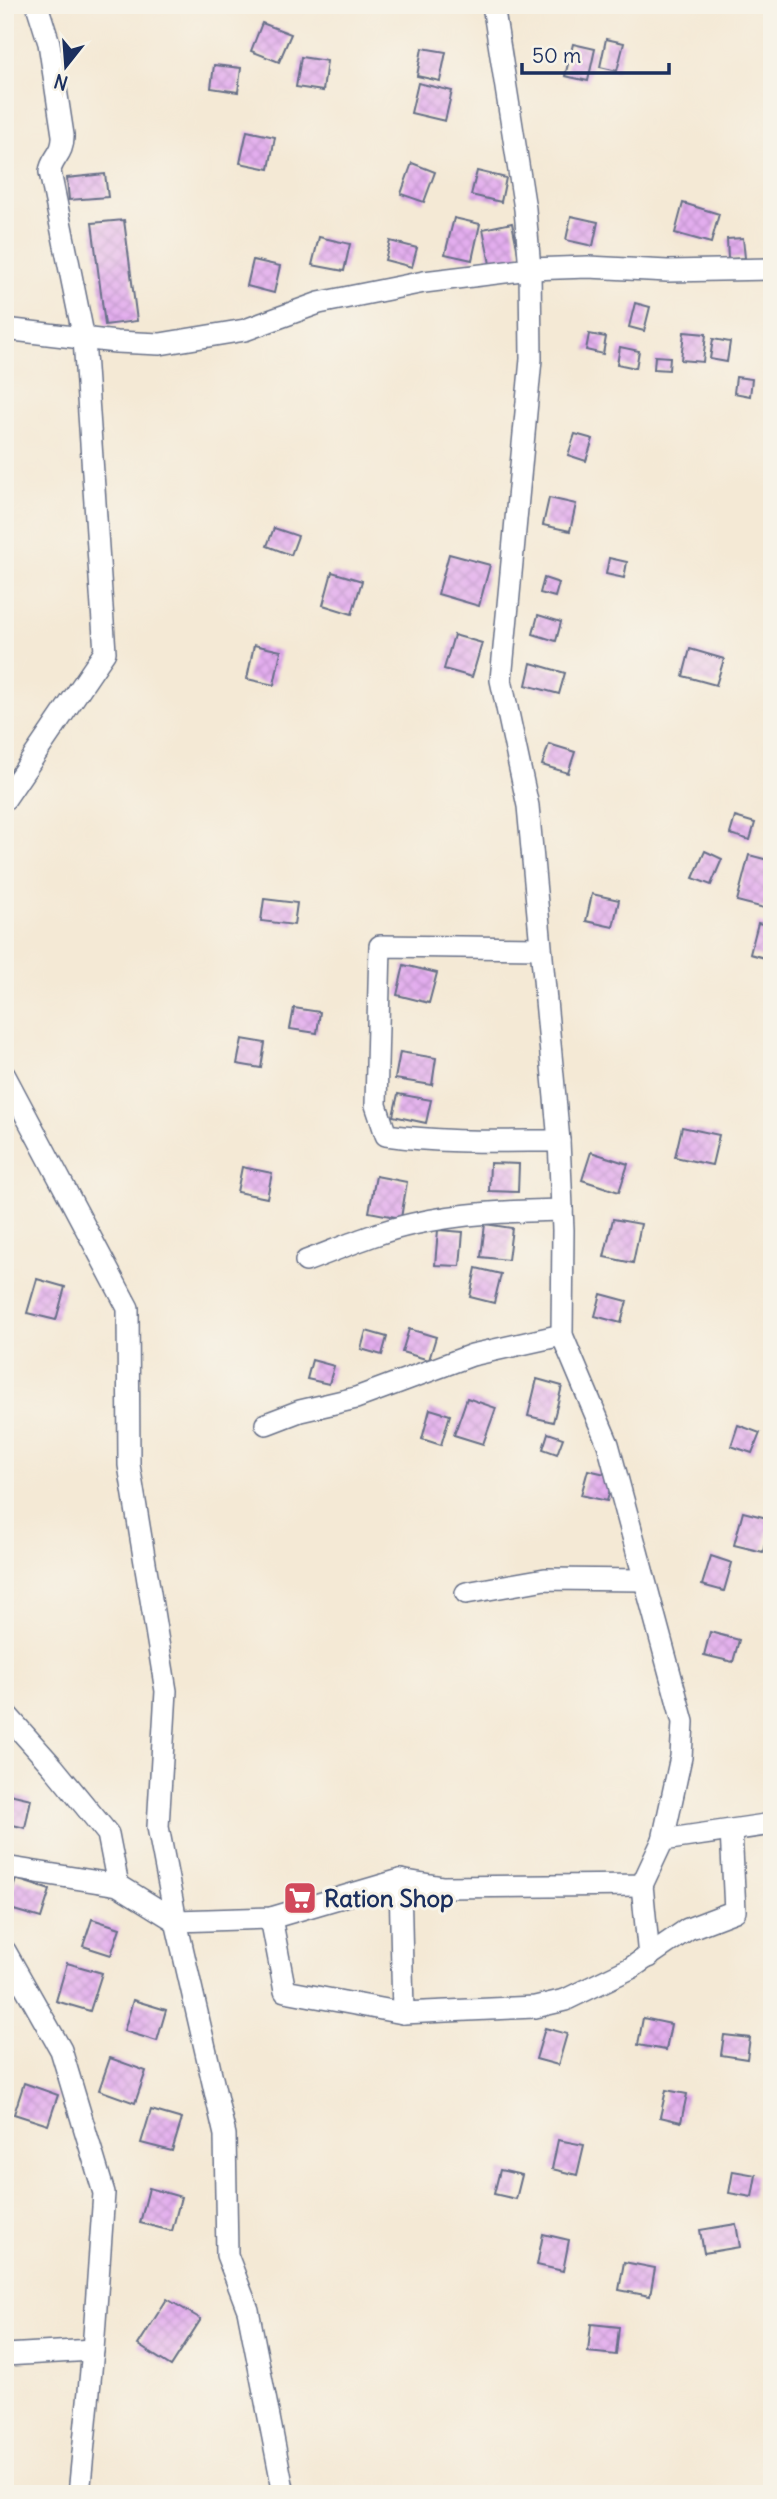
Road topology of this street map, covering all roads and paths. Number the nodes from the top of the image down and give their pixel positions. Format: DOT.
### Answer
graph roads {
  1 [pos="37,5"];
  2 [pos="493,5"];
  3 [pos="530,269"];
  4 [pos="772,269"];
  5 [pos="5,328"];
  6 [pos="84,339"];
  7 [pos="5,799"];
  8 [pos="540,948"];
  9 [pos="5,1076"];
  10 [pos="559,1141"];
  11 [pos="562,1210"];
  12 [pos="306,1261"];
  13 [pos="562,1335"];
  14 [pos="266,1424"];
  15 [pos="644,1580"];
  16 [pos="466,1593"];
  17 [pos="5,1713"];
  18 [pos="772,1824"];
  19 [pos="731,1830"];
  20 [pos="663,1840"];
  21 [pos="5,1867"];
  22 [pos="400,1880"];
  23 [pos="118,1885"];
  24 [pos="642,1885"];
  25 [pos="271,1918"];
  26 [pos="176,1921"];
  27 [pos="5,1951"];
  28 [pos="649,1957"];
  29 [pos="403,2013"];
  30 [pos="93,2350"];
  31 [pos="5,2355"];
  32 [pos="79,2494"];
  33 [pos="284,2494"];
  1 -- 6 [label="street"];
  2 -- 3 [label="street"];
  3 -- 4 [label="street"];
  3 -- 6 [label="street"];
  3 -- 8 [label="street"];
  5 -- 6 [label="street"];
  6 -- 7 [label="street"];
  8 -- 10 [label="street"];
  8 -- 10 [label="street"];
  9 -- 26 [label="street"];
  10 -- 11 [label="street"];
  11 -- 12 [label="street"];
  11 -- 13 [label="street"];
  13 -- 14 [label="street"];
  13 -- 15 [label="street"];
  15 -- 16 [label="street"];
  15 -- 20 [label="street"];
  17 -- 23 [label="street"];
  18 -- 19 [label="street"];
  19 -- 20 [label="street"];
  19 -- 28 [label="street"];
  20 -- 24 [label="street"];
  21 -- 23 [label="street"];
  22 -- 24 [label="street"];
  22 -- 25 [label="street"];
  22 -- 29 [label="street"];
  23 -- 26 [label="street"];
  24 -- 28 [label="street"];
  25 -- 26 [label="street"];
  25 -- 29 [label="street"];
  26 -- 33 [label="street"];
  27 -- 30 [label="street"];
  28 -- 29 [label="street"];
  30 -- 31 [label="street"];
  30 -- 32 [label="street"];
}
